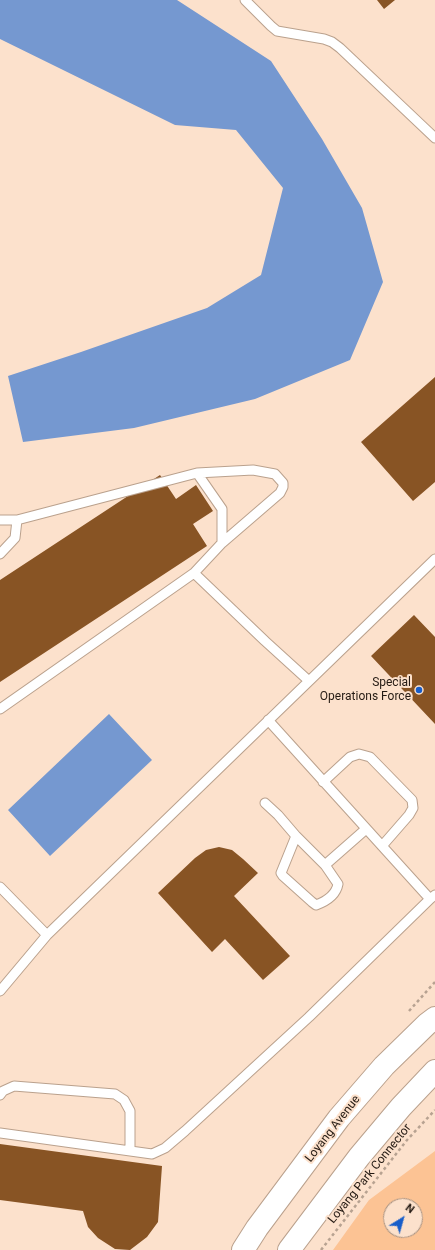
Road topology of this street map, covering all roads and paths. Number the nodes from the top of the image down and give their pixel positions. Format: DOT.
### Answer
graph roads {
  1 [pos="245,0"];
  2 [pos="435,138"];
  3 [pos="197,473"];
  4 [pos="0,520"];
  5 [pos="17,520"];
  6 [pos="222,543"];
  7 [pos="0,554"];
  8 [pos="435,559"];
  9 [pos="194,573"];
  10 [pos="309,681"];
  11 [pos="0,709"];
  12 [pos="268,720"];
  13 [pos="323,782"];
  14 [pos="265,803"];
  15 [pos="366,829"];
  16 [pos="296,836"];
  17 [pos="382,846"];
  18 [pos="325,865"];
  19 [pos="0,887"];
  20 [pos="432,897"];
  21 [pos="47,935"];
  22 [pos="0,991"];
  23 [pos="435,1018"];
  24 [pos="435,1071"];
  25 [pos="0,1095"];
  26 [pos="435,1110"];
  27 [pos="0,1133"];
  28 [pos="130,1151"];
  29 [pos="243,1250"];
  30 [pos="289,1250"];
  31 [pos="321,1250"];
  1 -- 2 [label="lane"];
  3 -- 5 [label="lane"];
  3 -- 6 [label="lane"];
  3 -- 6 [label="lane"];
  4 -- 5 [label="lane"];
  5 -- 7 [label="lane"];
  6 -- 9 [label="lane"];
  8 -- 10 [label="lane"];
  9 -- 10 [label="lane"];
  9 -- 11 [label="lane"];
  10 -- 12 [label="lane"];
  12 -- 13 [label="lane"];
  12 -- 21 [label="lane"];
  13 -- 15 [label="lane"];
  13 -- 17 [label="lane"];
  14 -- 16 [label="lane"];
  15 -- 17 [label="lane"];
  15 -- 18 [label="lane"];
  16 -- 18 [label="lane"];
  16 -- 18 [label="lane"];
  17 -- 20 [label="lane"];
  19 -- 21 [label="lane"];
  20 -- 28 [label="lane"];
  21 -- 22 [label="lane"];
  23 -- 29 [label="main road, Loyang Avenue"];
  24 -- 30 [label="main road"];
  25 -- 28 [label="lane"];
  26 -- 31 [label="path, Loyang Park Connector"];
  27 -- 28 [label="lane"];
}
